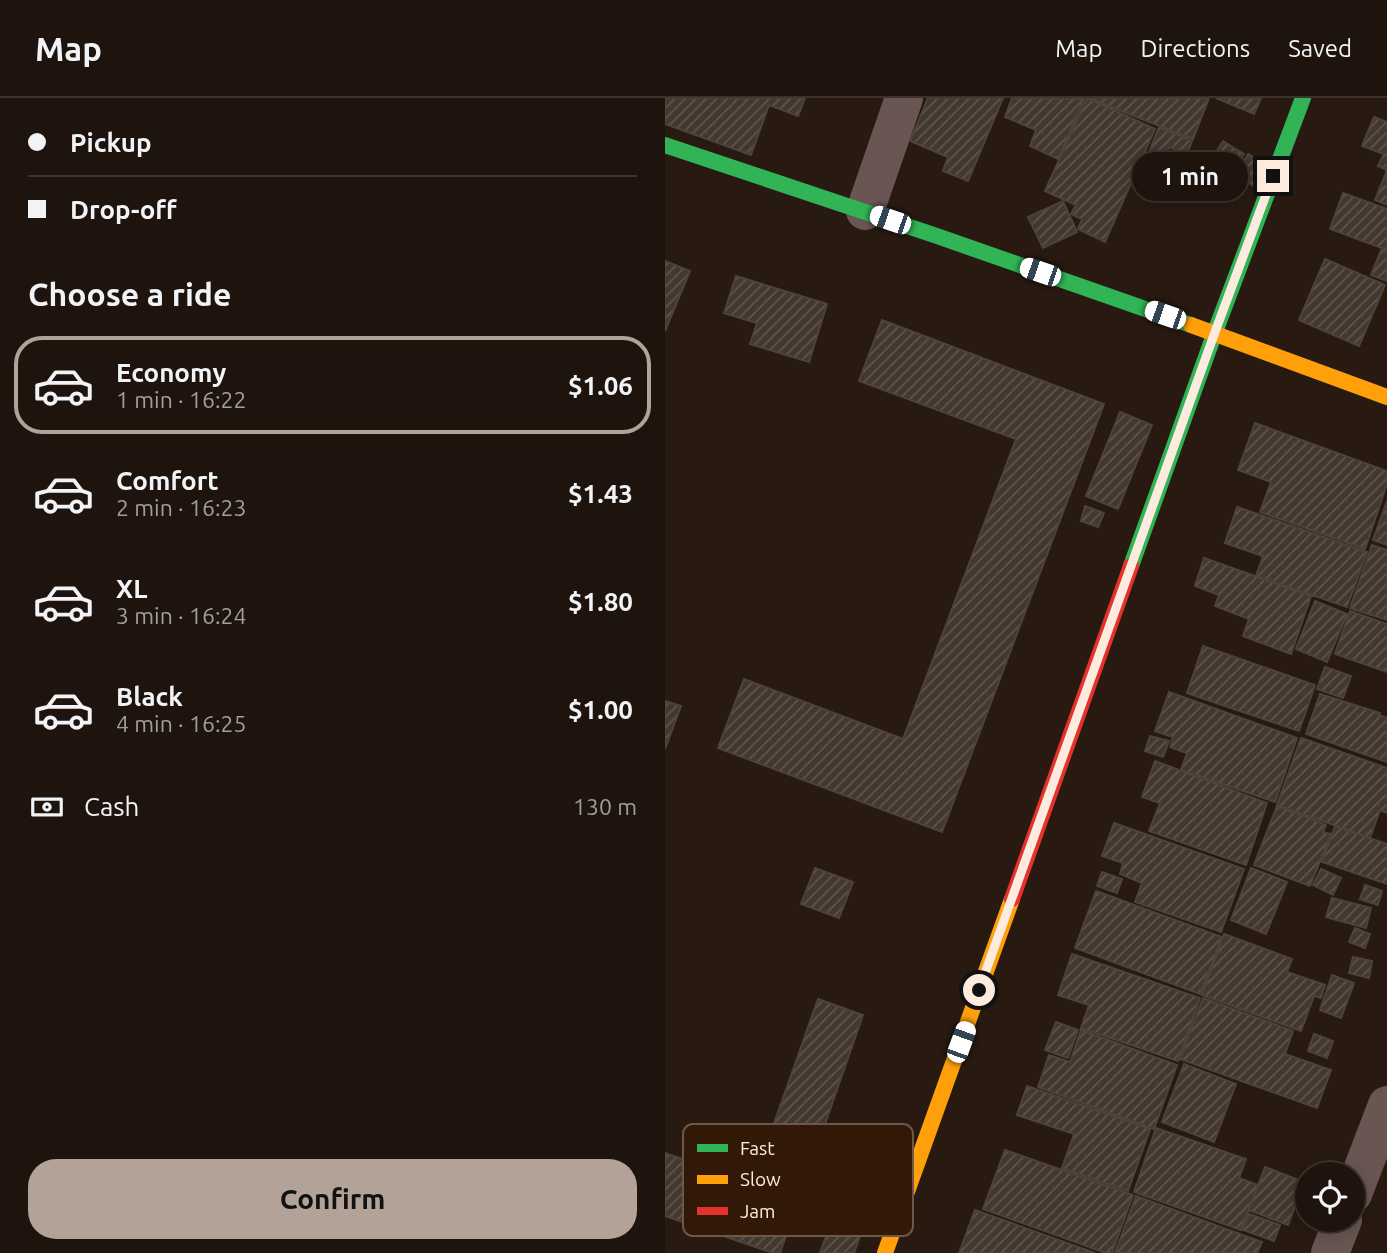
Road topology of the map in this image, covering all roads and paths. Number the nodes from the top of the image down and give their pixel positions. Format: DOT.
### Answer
graph roads {
  1 [pos="904,98"];
  2 [pos="1303,98"];
  3 [pos="665,145"];
  4 [pos="865,211"];
  5 [pos="1215,332"];
  6 [pos="1387,397"];
  7 [pos="1387,1105"];
  8 [pos="1365,1163"];
  9 [pos="913,1175"];
  10 [pos="1338,1232"];
  11 [pos="891,1236"];
  12 [pos="885,1253"];
  13 [pos="1330,1253"];
  1 -- 4 [label="street"];
  2 -- 5 [label="street"];
  3 -- 4 [label="street"];
  4 -- 5 [label="street"];
  5 -- 6 [label="street"];
  5 -- 9 [label="street"];
  7 -- 8 [label="street"];
  10 -- 13 [label="street"];
  11 -- 12 [label="street"];
}
